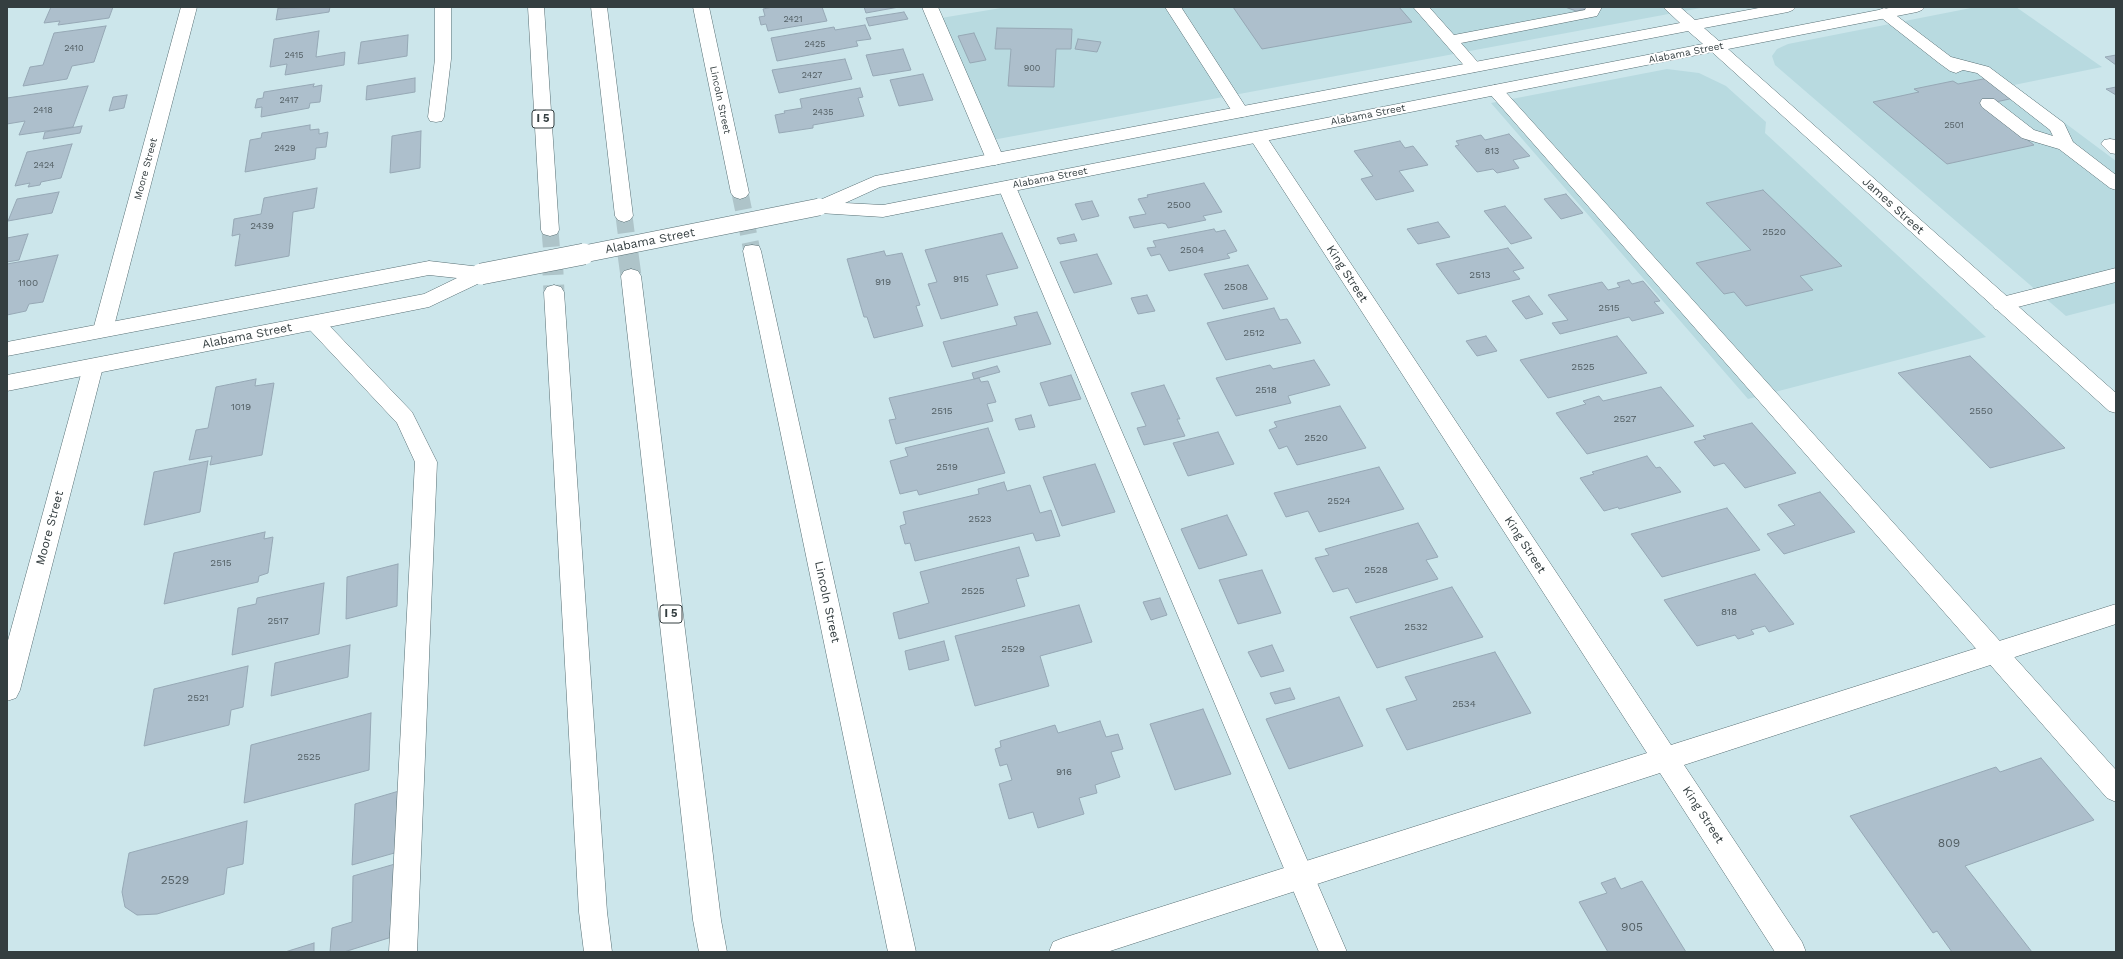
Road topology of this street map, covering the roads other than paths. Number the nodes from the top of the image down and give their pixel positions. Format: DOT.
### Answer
graph roads {
  1 [pos="189,7"];
  2 [pos="443,7"];
  3 [pos="536,7"];
  4 [pos="599,7"];
  5 [pos="700,7"];
  6 [pos="930,7"];
  7 [pos="1173,7"];
  8 [pos="1421,7"];
  9 [pos="1546,7"];
  10 [pos="1594,7"];
  11 [pos="1671,7"];
  12 [pos="1788,7"];
  13 [pos="1917,7"];
  14 [pos="1884,14"];
  15 [pos="1692,26"];
  16 [pos="1445,34"];
  17 [pos="1715,47"];
  18 [pos="1945,60"];
  19 [pos="1474,67"];
  20 [pos="1967,82"];
  21 [pos="1495,90"];
  22 [pos="1994,102"];
  23 [pos="1241,112"];
  24 [pos="436,117"];
  25 [pos="1258,137"];
  26 [pos="2064,145"];
  27 [pos="995,159"];
  28 [pos="1127,162"];
  29 [pos="2116,184"];
  30 [pos="1007,187"];
  31 [pos="740,194"];
  32 [pos="819,207"];
  33 [pos="624,216"];
  34 [pos="550,230"];
  35 [pos="752,251"];
  36 [pos="481,274"];
  37 [pos="2116,275"];
  38 [pos="631,276"];
  39 [pos="554,292"];
  40 [pos="2002,304"];
  41 [pos="314,323"];
  42 [pos="103,330"];
  43 [pos="7,349"];
  44 [pos="94,366"];
  45 [pos="7,384"];
  46 [pos="2116,406"];
  47 [pos="2116,614"];
  48 [pos="1995,653"];
  49 [pos="7,690"];
  50 [pos="1666,759"];
  51 [pos="2116,789"];
  52 [pos="1301,876"];
  53 [pos="403,952"];
  54 [pos="598,952"];
  55 [pos="713,952"];
  56 [pos="902,952"];
  57 [pos="1063,952"];
  58 [pos="1333,952"];
  59 [pos="1792,952"];
  1 -- 42 [label="main road, Moore Street"];
  2 -- 24 [label="main road"];
  3 -- 34 [label="main road, I 5"];
  4 -- 33 [label="main road"];
  5 -- 31 [label="main road, Lincoln Street"];
  6 -- 27 [label="main road"];
  7 -- 23 [label="main road"];
  8 -- 16 [label="main road"];
  9 -- 16 [label="main road"];
  10 -- 16 [label="main road"];
  11 -- 15 [label="main road, James Street"];
  12 -- 15 [label="main road, Alabama Street"];
  13 -- 14 [label="main road, Alabama Street"];
  14 -- 17 [label="main road, Alabama Street"];
  14 -- 18 [label="main road"];
  15 -- 17 [label="main road, James Street"];
  15 -- 19 [label="main road, Alabama Street"];
  16 -- 19 [label="main road"];
  17 -- 21 [label="main road, Alabama Street"];
  17 -- 40 [label="main road, James Street"];
  18 -- 20 [label="main road"];
  18 -- 26 [label="main road"];
  19 -- 23 [label="main road, Alabama Street"];
  21 -- 25 [label="main road, Alabama Street"];
  21 -- 48 [label="main road"];
  22 -- 26 [label="main road"];
  23 -- 27 [label="main road, Alabama Street"];
  23 -- 28 [label="main road"];
  25 -- 28 [label="main road, Alabama Street"];
  25 -- 50 [label="main road, King Street"];
  26 -- 29 [label="main road"];
  27 -- 32 [label="main road, Alabama Street"];
  28 -- 30 [label="main road, Alabama Street"];
  30 -- 32 [label="main road, Alabama Street"];
  30 -- 52 [label="main road"];
  32 -- 36 [label="main road, Alabama Street, bridge"];
  35 -- 56 [label="main road, Lincoln Street"];
  36 -- 41 [label="main road, Alabama Street"];
  36 -- 42 [label="main road, Alabama Street"];
  37 -- 40 [label="main road"];
  38 -- 55 [label="main road, I 5"];
  39 -- 54 [label="main road"];
  40 -- 46 [label="main road, James Street"];
  41 -- 44 [label="main road, Alabama Street"];
  41 -- 53 [label="main road"];
  42 -- 43 [label="main road, Alabama Street"];
  44 -- 45 [label="main road, Alabama Street"];
  44 -- 49 [label="main road, Moore Street"];
  47 -- 48 [label="main road"];
  48 -- 50 [label="main road"];
  48 -- 51 [label="main road"];
  50 -- 52 [label="main road"];
  50 -- 59 [label="main road, King Street"];
  52 -- 57 [label="main road"];
  52 -- 58 [label="main road"];
}
